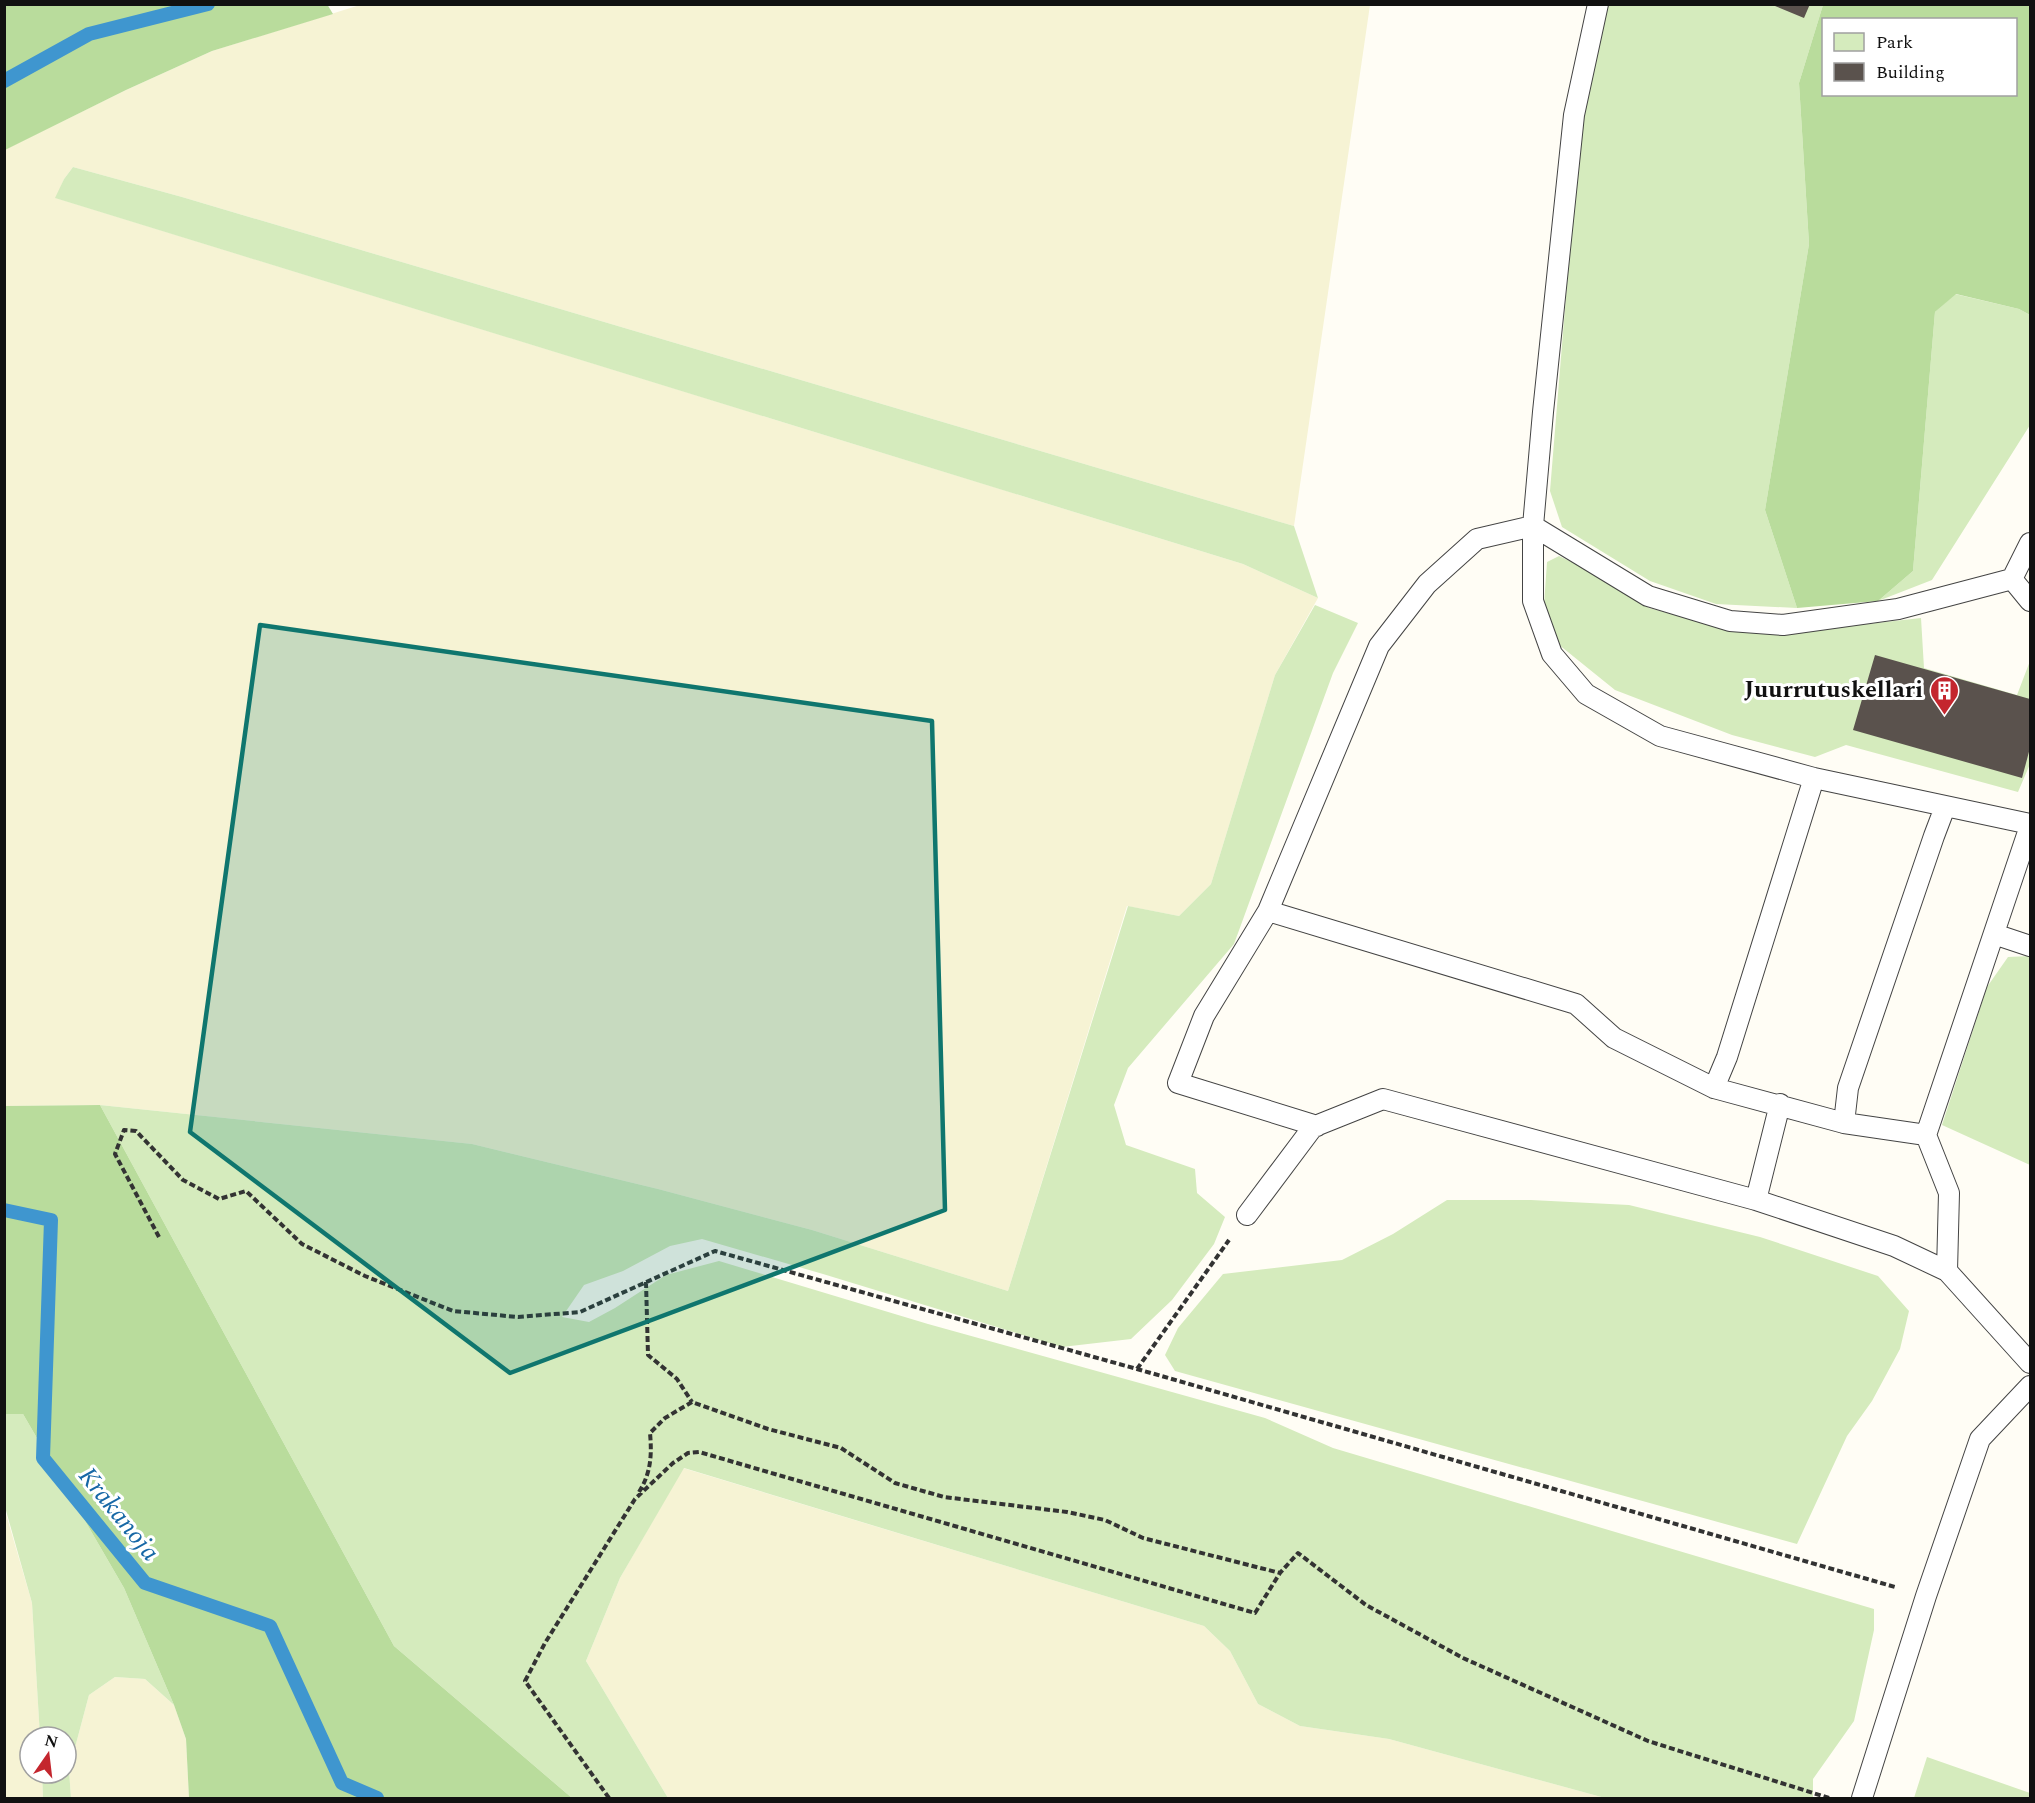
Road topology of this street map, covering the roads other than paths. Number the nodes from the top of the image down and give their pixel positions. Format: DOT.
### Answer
graph roads {
  1 [pos="1598,4"];
  2 [pos="1533,526"];
  3 [pos="2031,543"];
  4 [pos="2012,579"];
  5 [pos="2031,601"];
  6 [pos="1814,778"];
  7 [pos="1946,807"];
  8 [pos="2031,825"];
  9 [pos="1268,911"];
  10 [pos="1994,934"];
  11 [pos="2031,946"];
  12 [pos="1714,1088"];
  13 [pos="1780,1104"];
  14 [pos="1844,1123"];
  15 [pos="1317,1126"];
  16 [pos="1926,1136"];
  17 [pos="1756,1200"];
  18 [pos="1247,1215"];
  19 [pos="1947,1271"];
  20 [pos="2031,1363"];
  21 [pos="2031,1386"];
  22 [pos="1862,1798"];
  1 -- 2 [label="lane"];
  2 -- 4 [label="lane"];
  2 -- 6 [label="lane"];
  2 -- 9 [label="lane"];
  3 -- 4 [label="lane"];
  4 -- 5 [label="lane"];
  6 -- 7 [label="lane"];
  6 -- 12 [label="lane"];
  7 -- 8 [label="lane"];
  7 -- 14 [label="lane"];
  8 -- 10 [label="lane"];
  9 -- 12 [label="lane"];
  9 -- 15 [label="lane"];
  10 -- 11 [label="lane"];
  10 -- 16 [label="lane"];
  12 -- 13 [label="lane"];
  13 -- 14 [label="lane"];
  13 -- 17 [label="lane"];
  14 -- 16 [label="lane"];
  15 -- 17 [label="lane"];
  15 -- 18 [label="lane"];
  16 -- 19 [label="lane"];
  17 -- 19 [label="lane"];
  19 -- 20 [label="lane"];
  21 -- 22 [label="lane"];
}
